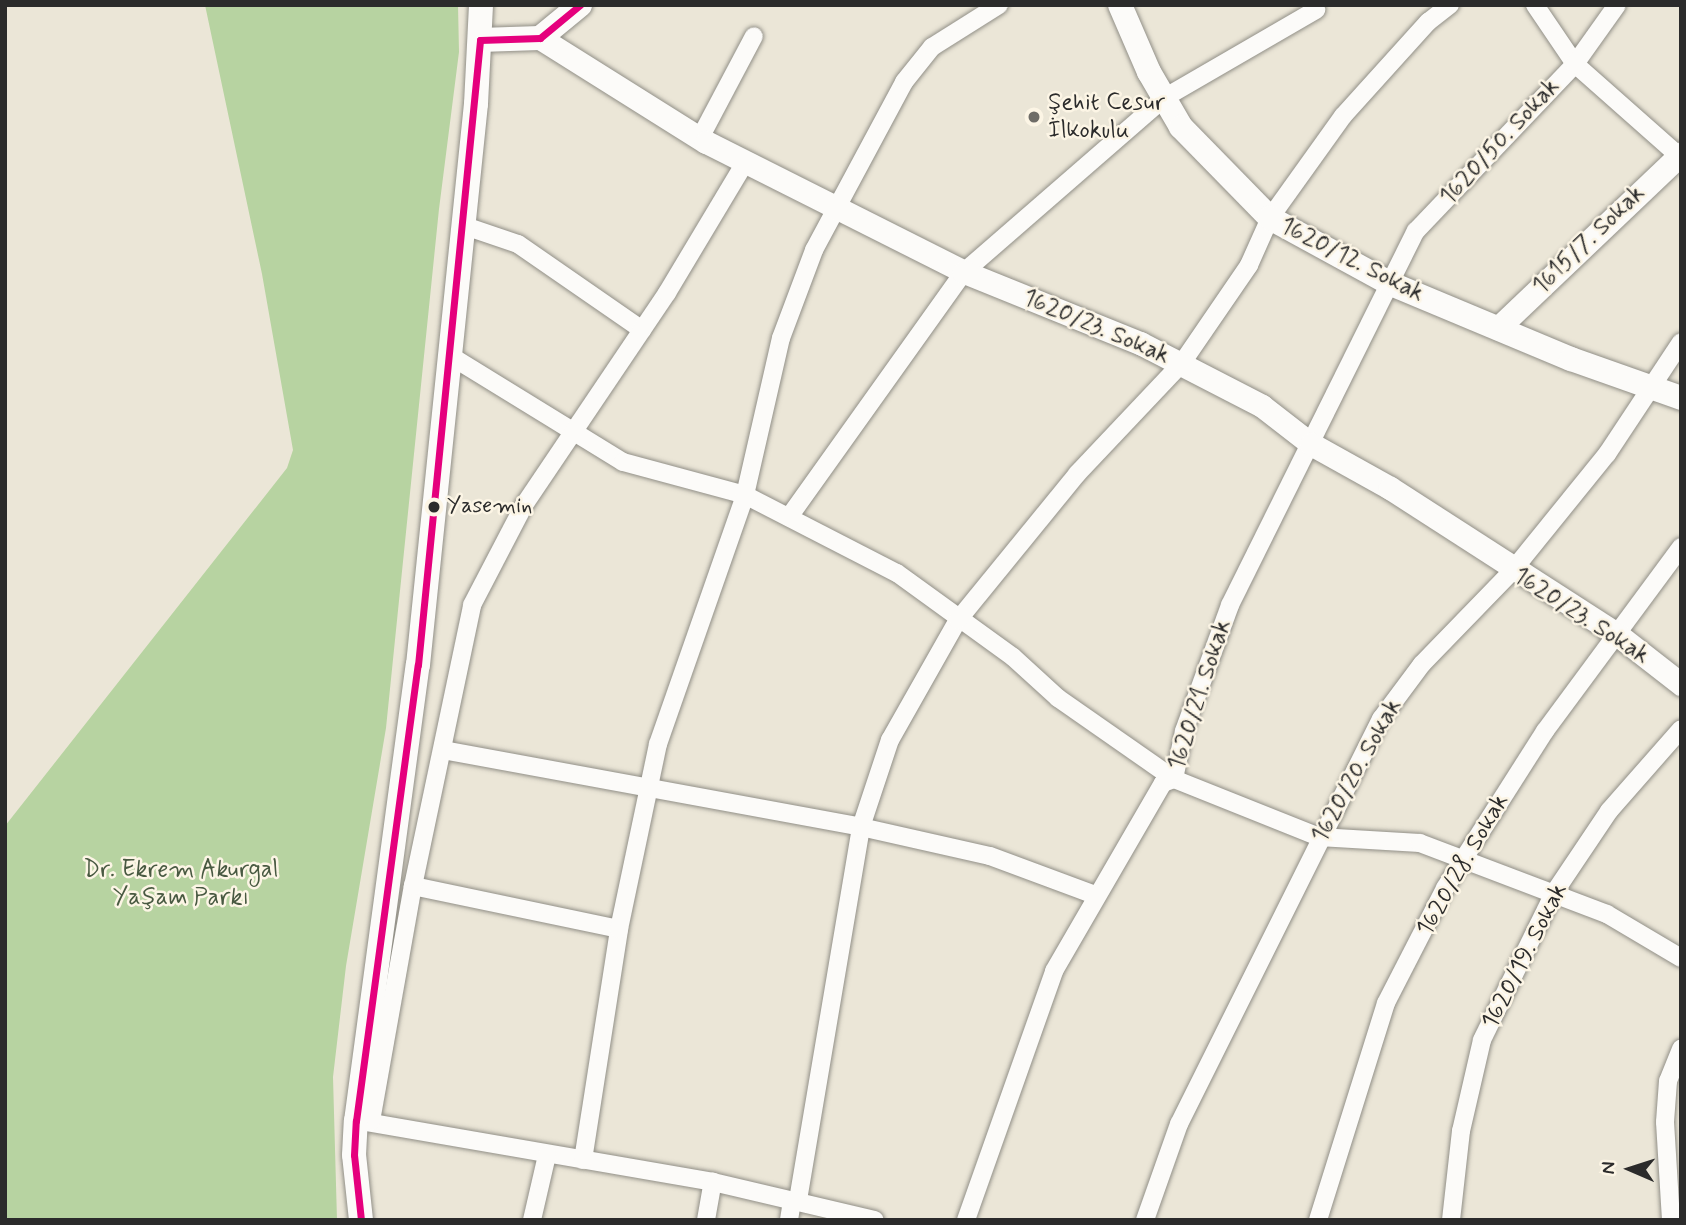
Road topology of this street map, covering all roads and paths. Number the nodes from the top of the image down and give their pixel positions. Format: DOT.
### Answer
graph roads {
  1 [pos="481,5"];
  2 [pos="580,5"];
  3 [pos="999,5"];
  4 [pos="1120,5"];
  5 [pos="1450,5"];
  6 [pos="1535,5"];
  7 [pos="1617,5"];
  8 [pos="1308,10"];
  9 [pos="754,36"];
  10 [pos="540,38"];
  11 [pos="480,40"];
  12 [pos="1575,64"];
  13 [pos="1164,99"];
  14 [pos="700,138"];
  15 [pos="1679,155"];
  16 [pos="746,161"];
  17 [pos="837,205"];
  18 [pos="1270,218"];
  19 [pos="462,225"];
  20 [pos="964,272"];
  21 [pos="1389,282"];
  22 [pos="1498,328"];
  23 [pos="642,330"];
  24 [pos="1681,342"];
  25 [pos="449,355"];
  26 [pos="1182,363"];
  27 [pos="1650,386"];
  28 [pos="1681,398"];
  29 [pos="573,432"];
  30 [pos="1311,444"];
  31 [pos="746,495"];
  32 [pos="789,517"];
  33 [pos="1681,547"];
  34 [pos="1513,570"];
  35 [pos="958,620"];
  36 [pos="1618,635"];
  37 [pos="1681,684"];
  38 [pos="1681,729"];
  39 [pos="443,750"];
  40 [pos="1174,779"];
  41 [pos="650,785"];
  42 [pos="861,827"];
  43 [pos="1319,837"];
  44 [pos="1462,858"];
  45 [pos="413,886"];
  46 [pos="1554,893"];
  47 [pos="1095,895"];
  48 [pos="619,929"];
  49 [pos="1681,958"];
  50 [pos="1681,1049"];
  51 [pos="364,1121"];
  52 [pos="547,1154"];
  53 [pos="583,1160"];
  54 [pos="713,1182"];
  55 [pos="795,1200"];
  56 [pos="361,1220"];
  57 [pos="532,1220"];
  58 [pos="706,1220"];
  59 [pos="789,1220"];
  60 [pos="875,1220"];
  61 [pos="966,1220"];
  62 [pos="1145,1220"];
  63 [pos="1318,1220"];
  64 [pos="1451,1220"];
  65 [pos="1671,1220"];
  1 -- 11 [label="main road"];
  2 -- 10 [label="main road"];
  3 -- 17 [label="street"];
  4 -- 13 [label="main road, 1620/12. Sokak"];
  5 -- 18 [label="street"];
  6 -- 12 [label="street"];
  7 -- 12 [label="street, 1620/50. Sokak"];
  8 -- 13 [label="street"];
  9 -- 14 [label="street"];
  10 -- 11 [label="main road"];
  10 -- 14 [label="street, 1620/23. Sokak"];
  11 -- 19 [label="main road"];
  12 -- 15 [label="street"];
  12 -- 21 [label="street, 1620/50. Sokak"];
  13 -- 18 [label="main road, 1620/12. Sokak"];
  13 -- 20 [label="street"];
  14 -- 16 [label="street, 1620/23. Sokak"];
  15 -- 22 [label="street, 1615/7. Sokak"];
  16 -- 17 [label="street, 1620/23. Sokak"];
  16 -- 23 [label="street"];
  17 -- 20 [label="street, 1620/23. Sokak"];
  17 -- 31 [label="street"];
  18 -- 21 [label="main road, 1620/12. Sokak"];
  18 -- 26 [label="street"];
  19 -- 23 [label="street"];
  19 -- 25 [label="main road"];
  20 -- 26 [label="street, 1620/23. Sokak"];
  20 -- 32 [label="street"];
  21 -- 22 [label="main road, 1620/12. Sokak"];
  21 -- 30 [label="street, 1620/21. Sokak"];
  22 -- 27 [label="main road, 1620/12. Sokak"];
  23 -- 29 [label="street"];
  24 -- 27 [label="street, 1620/20. Sokak"];
  25 -- 29 [label="street"];
  25 -- 51 [label="main road"];
  26 -- 30 [label="street, 1620/23. Sokak"];
  26 -- 35 [label="street"];
  27 -- 28 [label="main road, 1620/12. Sokak"];
  27 -- 34 [label="street, 1620/20. Sokak"];
  29 -- 31 [label="street"];
  29 -- 39 [label="street"];
  30 -- 34 [label="street, 1620/23. Sokak"];
  30 -- 40 [label="street, 1620/21. Sokak"];
  31 -- 32 [label="street"];
  31 -- 41 [label="street"];
  32 -- 35 [label="street"];
  33 -- 36 [label="street, 1620/28. Sokak"];
  34 -- 36 [label="street, 1620/23. Sokak"];
  34 -- 43 [label="street, 1620/20. Sokak"];
  35 -- 40 [label="street"];
  35 -- 42 [label="street"];
  36 -- 37 [label="street, 1620/23. Sokak"];
  36 -- 44 [label="street, 1620/28. Sokak"];
  38 -- 46 [label="street, 1620/19. Sokak"];
  39 -- 41 [label="street"];
  39 -- 45 [label="street"];
  40 -- 43 [label="street"];
  40 -- 47 [label="street, 1620/21. Sokak"];
  41 -- 42 [label="street"];
  41 -- 48 [label="street"];
  42 -- 47 [label="street"];
  42 -- 55 [label="street"];
  43 -- 44 [label="street"];
  43 -- 62 [label="street, 1620/20. Sokak"];
  44 -- 46 [label="street"];
  44 -- 63 [label="street, 1620/28. Sokak"];
  45 -- 48 [label="street"];
  45 -- 51 [label="street"];
  46 -- 49 [label="street"];
  46 -- 64 [label="street, 1620/19. Sokak"];
  47 -- 61 [label="street, 1620/21. Sokak"];
  48 -- 53 [label="street"];
  50 -- 65 [label="street"];
  51 -- 52 [label="street"];
  51 -- 56 [label="main road"];
  52 -- 53 [label="street"];
  52 -- 57 [label="street"];
  53 -- 54 [label="street"];
  54 -- 55 [label="street"];
  54 -- 58 [label="street"];
  55 -- 59 [label="street"];
  55 -- 60 [label="street"];
}
